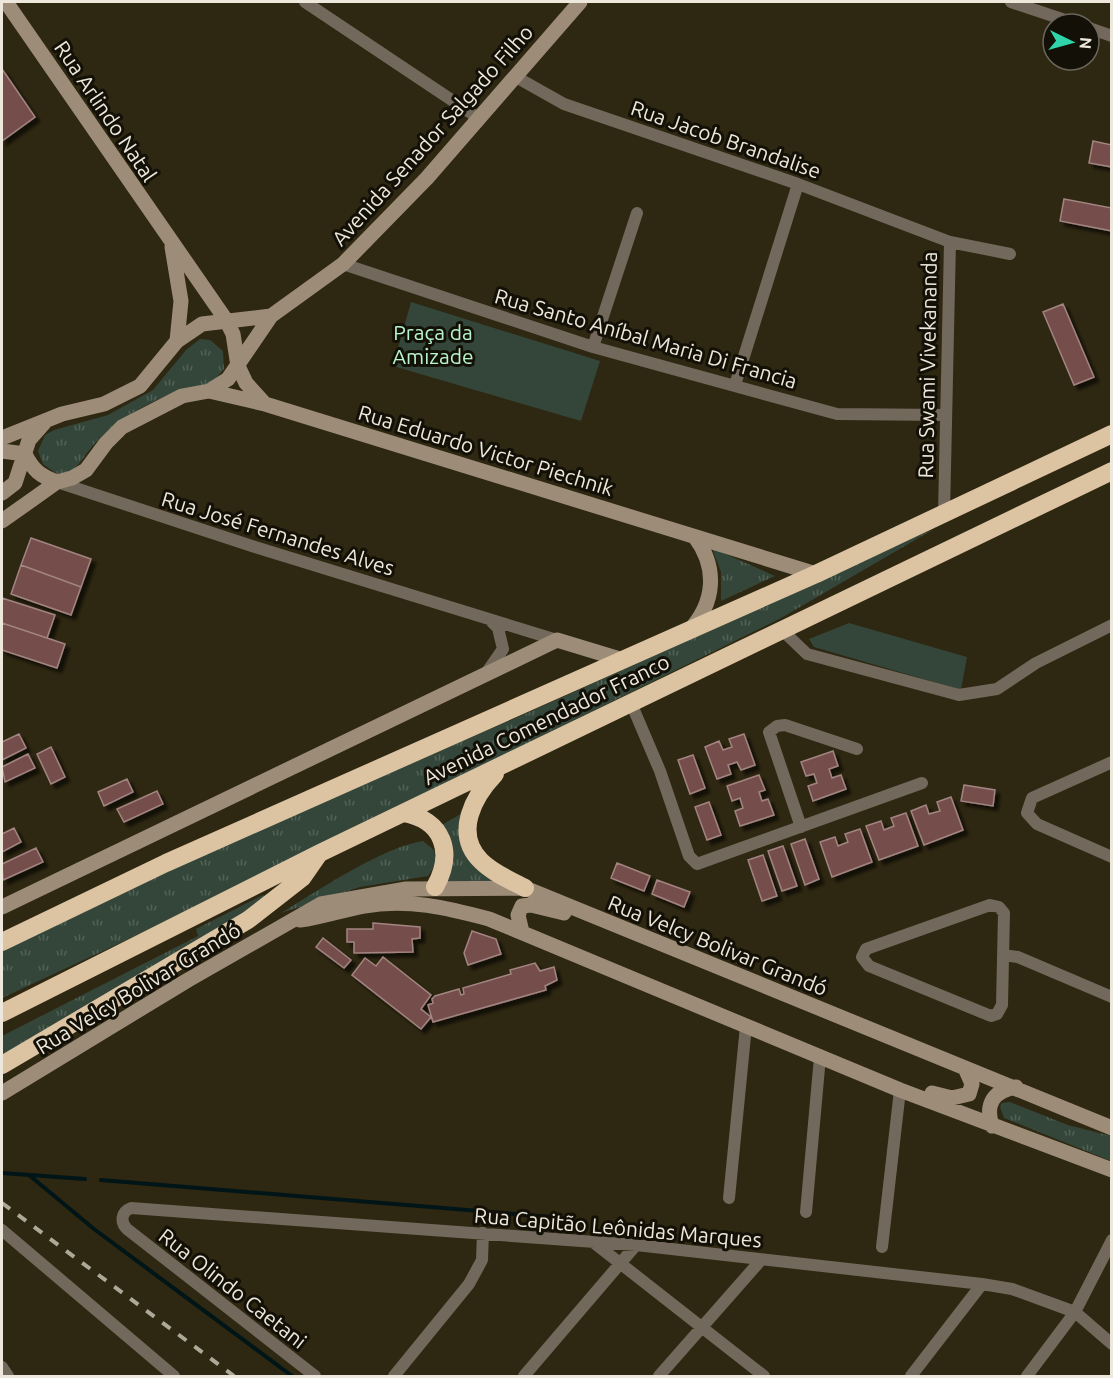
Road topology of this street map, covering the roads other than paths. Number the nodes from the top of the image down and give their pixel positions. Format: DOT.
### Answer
graph roads {
  1 [pos="6,2"];
  2 [pos="305,2"];
  3 [pos="580,2"];
  4 [pos="1011,2"];
  5 [pos="1041,12"];
  6 [pos="516,77"];
  7 [pos="480,119"];
  8 [pos="798,184"];
  9 [pos="637,213"];
  10 [pos="926,232"];
  11 [pos="950,242"];
  12 [pos="172,244"];
  13 [pos="1010,254"];
  14 [pos="343,264"];
  15 [pos="271,316"];
  16 [pos="226,320"];
  17 [pos="177,341"];
  18 [pos="593,347"];
  19 [pos="238,366"];
  20 [pos="735,385"];
  21 [pos="209,391"];
  22 [pos="265,404"];
  23 [pos="945,415"];
  24 [pos="45,421"];
  25 [pos="1112,434"];
  26 [pos="2,438"];
  27 [pos="2,451"];
  28 [pos="25,454"];
  29 [pos="1112,471"];
  30 [pos="57,482"];
  31 [pos="2,493"];
  32 [pos="944,514"];
  33 [pos="2,521"];
  34 [pos="695,537"];
  35 [pos="816,574"];
  36 [pos="488,618"];
  37 [pos="1112,626"];
  38 [pos="782,630"];
  39 [pos="687,633"];
  40 [pos="557,640"];
  41 [pos="623,660"];
  42 [pos="487,673"];
  43 [pos="632,703"];
  44 [pos="857,749"];
  45 [pos="1112,762"];
  46 [pos="504,765"];
  47 [pos="922,783"];
  48 [pos="403,813"];
  49 [pos="801,827"];
  50 [pos="320,853"];
  51 [pos="1112,857"];
  52 [pos="435,887"];
  53 [pos="525,888"];
  54 [pos="2,907"];
  55 [pos="297,920"];
  56 [pos="613,927"];
  57 [pos="522,932"];
  58 [pos="2,942"];
  59 [pos="1003,955"];
  60 [pos="1112,997"];
  61 [pos="2,1013"];
  62 [pos="746,1026"];
  63 [pos="820,1056"];
  64 [pos="2,1065"];
  65 [pos="965,1068"];
  66 [pos="1016,1087"];
  67 [pos="900,1090"];
  68 [pos="2,1093"];
  69 [pos="992,1126"];
  70 [pos="1112,1128"];
  71 [pos="1112,1170"];
  72 [pos="729,1198"];
  73 [pos="806,1212"];
  74 [pos="127,1229"];
  75 [pos="2,1230"];
  76 [pos="483,1233"];
  77 [pos="1112,1240"];
  78 [pos="592,1242"];
  79 [pos="636,1245"];
  80 [pos="882,1247"];
  81 [pos="761,1260"];
  82 [pos="621,1263"];
  83 [pos="982,1284"];
  84 [pos="1075,1312"];
  85 [pos="702,1328"];
  86 [pos="1112,1344"];
  87 [pos="2,1367"];
  88 [pos="8,1377"];
  89 [pos="174,1377"];
  90 [pos="315,1377"];
  91 [pos="394,1377"];
  92 [pos="524,1377"];
  93 [pos="659,1377"];
  94 [pos="765,1377"];
  95 [pos="911,1377"];
  96 [pos="1027,1377"];
  1 -- 12 [label="main road, Rua Arlindo Natal"];
  2 -- 7 [label="street"];
  3 -- 6 [label="main road, Avenida Senador Salgado Filho"];
  4 -- 5 [label="street"];
  6 -- 7 [label="main road, Avenida Senador Salgado Filho"];
  6 -- 8 [label="street, Rua Jacob Brandalise"];
  7 -- 14 [label="main road, Avenida Senador Salgado Filho"];
  8 -- 10 [label="street, Rua Jacob Brandalise"];
  8 -- 20 [label="street"];
  9 -- 18 [label="street"];
  10 -- 11 [label="street, Rua Swami Vivekananda"];
  11 -- 13 [label="street"];
  11 -- 23 [label="street, Rua Swami Vivekananda"];
  12 -- 16 [label="main road, Rua Arlindo Natal"];
  12 -- 17 [label="main road, Rua Arlindo Natal"];
  14 -- 15 [label="main road, Avenida Senador Salgado Filho"];
  14 -- 18 [label="street, Rua Santo Aníbal Maria Di Francia"];
  15 -- 16 [label="main road"];
  15 -- 19 [label="main road, Avenida Senador Salgado Filho"];
  16 -- 17 [label="main road"];
  16 -- 19 [label="main road, Rua Arlindo Natal"];
  17 -- 24 [label="main road"];
  18 -- 20 [label="street, Rua Santo Aníbal Maria Di Francia"];
  19 -- 21 [label="main road, Avenida Senador Salgado Filho"];
  19 -- 22 [label="main road"];
  20 -- 23 [label="street, Rua Santo Aníbal Maria Di Francia"];
  21 -- 22 [label="main road, Rua Eduardo Victor Piechnik"];
  21 -- 30 [label="main road, Avenida Senador Salgado Filho"];
  22 -- 34 [label="main road, Rua Eduardo Victor Piechnik"];
  23 -- 32 [label="street, Rua Swami Vivekananda"];
  24 -- 26 [label="main road"];
  24 -- 28 [label="main road"];
  25 -- 32 [label="highway, Avenida Comendador Franco"];
  27 -- 28 [label="main road"];
  28 -- 30 [label="main road"];
  28 -- 31 [label="main road"];
  29 -- 38 [label="highway, Avenida Comendador Franco"];
  30 -- 33 [label="main road, Avenida Senador Salgado Filho"];
  30 -- 36 [label="street, Rua José Fernandes Alves"];
  32 -- 35 [label="highway, Avenida Comendador Franco"];
  34 -- 35 [label="main road, Rua Eduardo Victor Piechnik"];
  34 -- 39 [label="main road"];
  35 -- 39 [label="highway, Avenida Comendador Franco"];
  36 -- 40 [label="street, Rua José Fernandes Alves"];
  36 -- 42 [label="street"];
  37 -- 38 [label="street"];
  38 -- 43 [label="highway, Avenida Comendador Franco"];
  39 -- 41 [label="highway, Avenida Comendador Franco"];
  40 -- 41 [label="main road, Avenida Comendador Franco"];
  40 -- 42 [label="main road"];
  41 -- 58 [label="highway, Avenida Comendador Franco"];
  42 -- 54 [label="main road"];
  43 -- 46 [label="highway, Avenida Comendador Franco"];
  43 -- 49 [label="street"];
  44 -- 49 [label="street"];
  45 -- 51 [label="street"];
  46 -- 48 [label="highway, Avenida Comendador Franco"];
  46 -- 53 [label="highway"];
  47 -- 49 [label="street"];
  48 -- 50 [label="highway, Avenida Comendador Franco"];
  48 -- 52 [label="highway"];
  50 -- 61 [label="highway, Avenida Comendador Franco"];
  50 -- 64 [label="highway"];
  52 -- 53 [label="main road, Rua Velcy Bolivar Grandó"];
  52 -- 55 [label="main road, Rua Velcy Bolivar Grandó"];
  53 -- 56 [label="main road, Rua Velcy Bolivar Grandó"];
  55 -- 57 [label="main road, Rua Velcy Bolivar Grandó"];
  55 -- 68 [label="main road, Rua Velcy Bolivar Grandó"];
  56 -- 57 [label="main road"];
  56 -- 65 [label="main road, Rua Velcy Bolivar Grandó"];
  57 -- 62 [label="main road, Rua Velcy Bolivar Grandó"];
  59 -- 59 [label="street"];
  59 -- 60 [label="street"];
  62 -- 63 [label="main road, Rua Velcy Bolivar Grandó"];
  62 -- 72 [label="street"];
  63 -- 67 [label="main road, Rua Velcy Bolivar Grandó"];
  63 -- 73 [label="street"];
  65 -- 66 [label="main road, Rua Velcy Bolivar Grandó"];
  65 -- 67 [label="main road"];
  66 -- 69 [label="main road"];
  66 -- 70 [label="main road, Rua Velcy Bolivar Grandó"];
  67 -- 69 [label="main road, Rua Velcy Bolivar Grandó"];
  67 -- 80 [label="street"];
  69 -- 71 [label="main road, Rua Velcy Bolivar Grandó"];
  74 -- 76 [label="street, Rua Capitão Leônidas Marques"];
  74 -- 90 [label="street, Rua Olindo Caetani"];
  75 -- 89 [label="street"];
  76 -- 78 [label="street, Rua Capitão Leônidas Marques"];
  76 -- 91 [label="street"];
  77 -- 84 [label="street"];
  78 -- 79 [label="street, Rua Capitão Leônidas Marques"];
  78 -- 82 [label="street"];
  79 -- 81 [label="street, Rua Capitão Leônidas Marques"];
  79 -- 82 [label="street"];
  81 -- 83 [label="street, Rua Capitão Leônidas Marques"];
  81 -- 85 [label="street"];
  82 -- 85 [label="street"];
  82 -- 92 [label="street"];
  83 -- 84 [label="street, Rua Capitão Leônidas Marques"];
  83 -- 95 [label="street"];
  84 -- 86 [label="street, Rua Capitão Leônidas Marques"];
  84 -- 96 [label="street"];
  85 -- 93 [label="street"];
  85 -- 94 [label="street"];
  87 -- 88 [label="street"];
}
